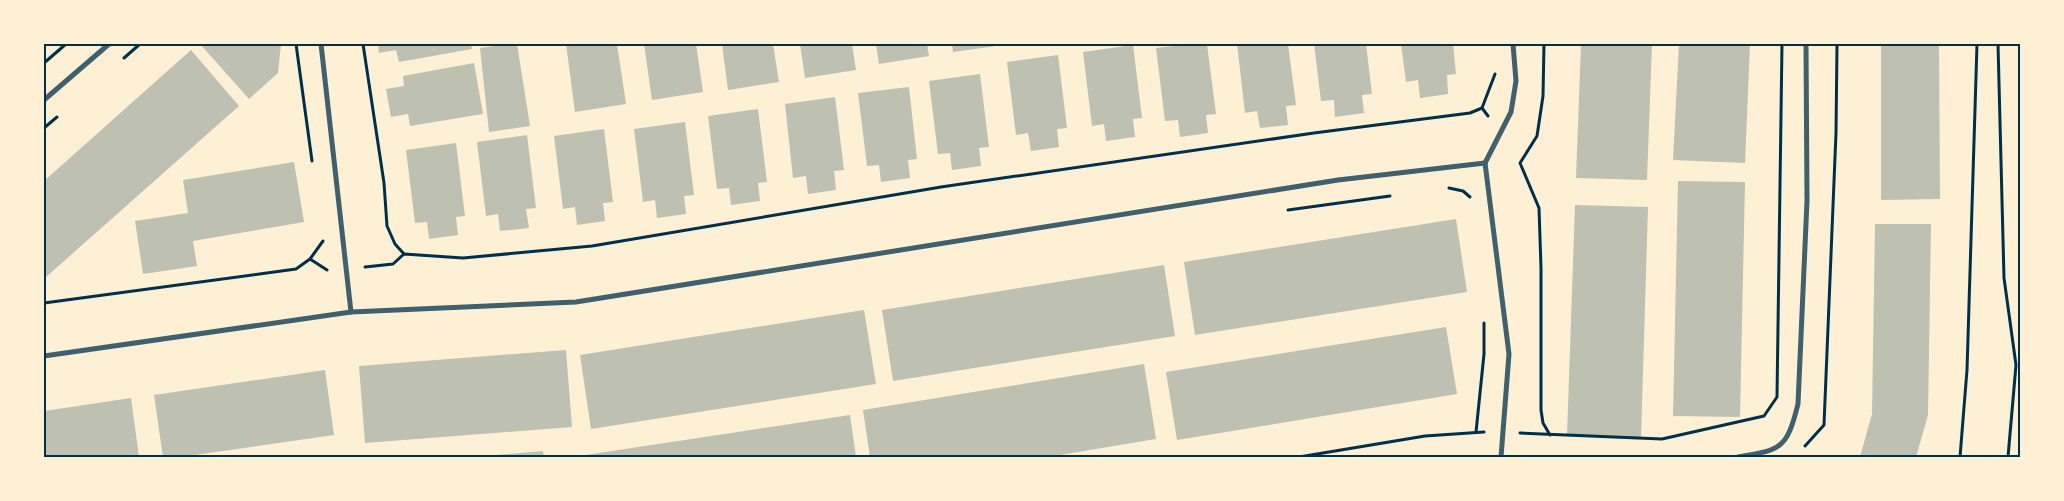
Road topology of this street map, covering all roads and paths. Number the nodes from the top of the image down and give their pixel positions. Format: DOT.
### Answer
graph roads {
  1 [pos="66,44"];
  2 [pos="109,44"];
  3 [pos="296,44"];
  4 [pos="321,44"];
  5 [pos="363,44"];
  6 [pos="1513,44"];
  7 [pos="1544,44"];
  8 [pos="1782,44"];
  9 [pos="1806,44"];
  10 [pos="1837,44"];
  11 [pos="1977,44"];
  12 [pos="1998,44"];
  13 [pos="44,63"];
  14 [pos="44,100"];
  15 [pos="1482,108"];
  16 [pos="1485,163"];
  17 [pos="313,166"];
  18 [pos="324,240"];
  19 [pos="404,254"];
  20 [pos="310,259"];
  21 [pos="347,269"];
  22 [pos="44,302"];
  23 [pos="351,312"];
  24 [pos="44,356"];
  25 [pos="1502,432"];
  26 [pos="1550,435"];
  27 [pos="1802,448"];
  28 [pos="1299,457"];
  29 [pos="1500,457"];
  30 [pos="1738,457"];
  31 [pos="1960,457"];
  32 [pos="2008,457"];
  1 -- 13 [label="path"];
  2 -- 14 [label="street"];
  3 -- 17 [label="path"];
  4 -- 21 [label="street"];
  5 -- 19 [label="path"];
  6 -- 16 [label="street"];
  7 -- 26 [label="path"];
  8 -- 26 [label="path"];
  9 -- 30 [label="street"];
  10 -- 27 [label="path"];
  11 -- 31 [label="path"];
  12 -- 32 [label="path"];
  15 -- 19 [label="path"];
  16 -- 23 [label="street"];
  16 -- 25 [label="street"];
  18 -- 20 [label="path"];
  19 -- 21 [label="path"];
  20 -- 21 [label="path"];
  20 -- 22 [label="path"];
  21 -- 23 [label="street"];
  23 -- 24 [label="street"];
  25 -- 26 [label="path"];
  25 -- 28 [label="path"];
  25 -- 29 [label="street"];
}
